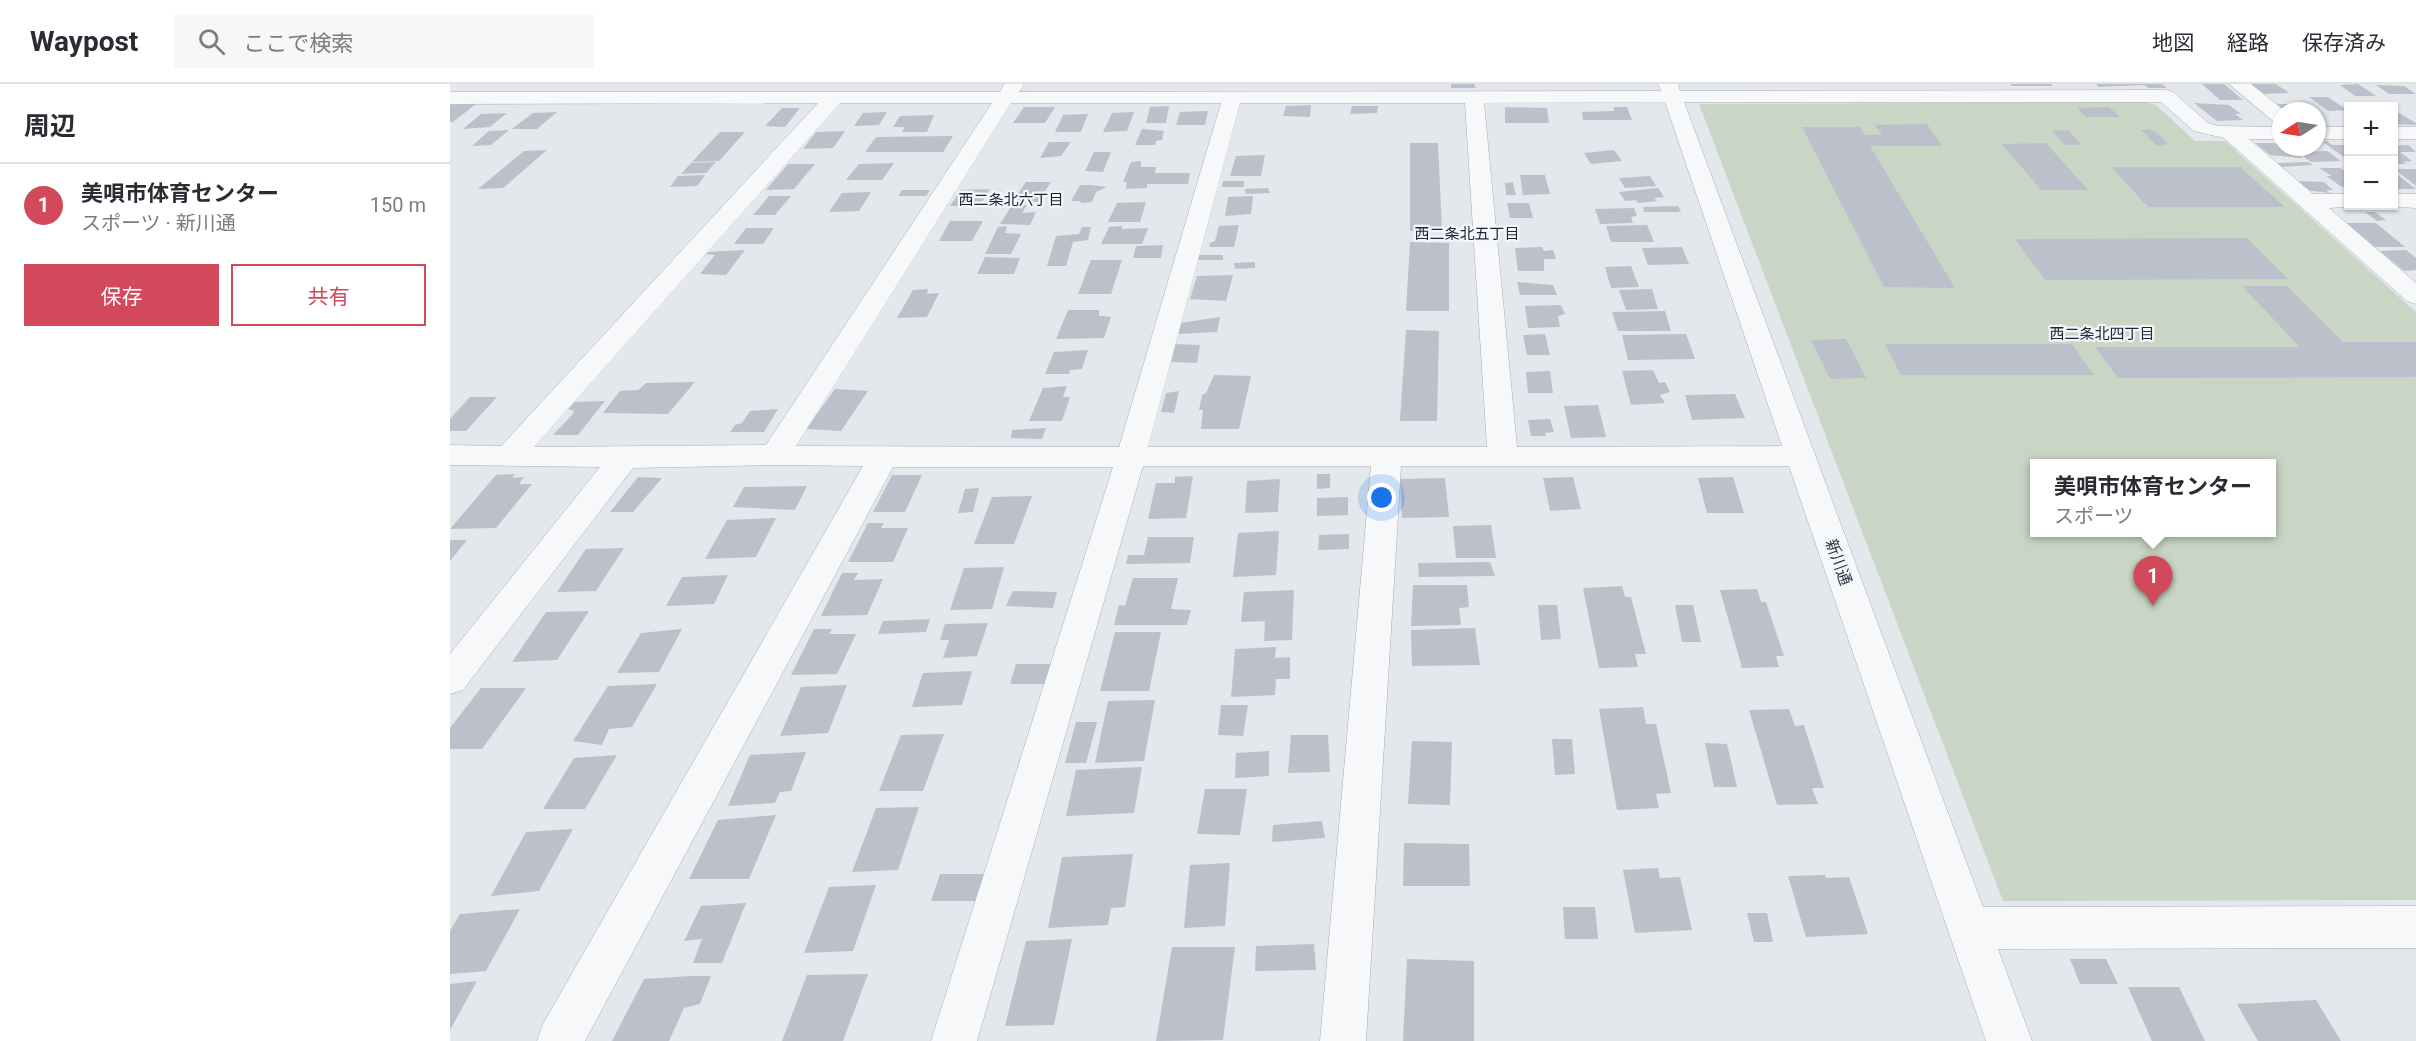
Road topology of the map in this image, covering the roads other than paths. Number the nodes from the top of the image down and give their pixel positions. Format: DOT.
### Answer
graph roads {
  1 [pos="2239,84"];
  2 [pos="1670,90"];
  3 [pos="1926,90"];
  4 [pos="2086,90"];
  5 [pos="1009,91"];
  6 [pos="1397,91"];
  7 [pos="1244,93"];
  8 [pos="450,98"];
  9 [pos="834,98"];
  10 [pos="1474,98"];
  11 [pos="2272,111"];
  12 [pos="2326,132"];
  13 [pos="2344,132"];
  14 [pos="2230,133"];
  15 [pos="2272,133"];
  16 [pos="2398,133"];
  17 [pos="2416,133"];
  18 [pos="2308,201"];
  19 [pos="2344,201"];
  20 [pos="2398,201"];
  21 [pos="2416,201"];
  22 [pos="2412,289"];
  23 [pos="775,454"];
  24 [pos="450,455"];
  25 [pos="509,456"];
  26 [pos="1131,456"];
  27 [pos="1387,456"];
  28 [pos="1503,456"];
  29 [pos="1801,456"];
  30 [pos="883,457"];
  31 [pos="624,458"];
  32 [pos="450,680"];
  33 [pos="2416,927"];
  34 [pos="1969,928"];
  35 [pos="560,1041"];
  36 [pos="954,1041"];
  37 [pos="1343,1041"];
  38 [pos="2009,1041"];
  1 -- 11 [label="street"];
  2 -- 3 [label="street"];
  2 -- 10 [label="street"];
  2 -- 29 [label="street, 新川通"];
  3 -- 4 [label="street"];
  4 -- 14 [label="street"];
  5 -- 7 [label="street"];
  5 -- 9 [label="street"];
  5 -- 23 [label="street"];
  6 -- 7 [label="street"];
  6 -- 10 [label="street"];
  7 -- 26 [label="street"];
  8 -- 9 [label="street"];
  9 -- 25 [label="street"];
  10 -- 28 [label="street"];
  12 -- 13 [label="street"];
  14 -- 15 [label="street"];
  14 -- 18 [label="street"];
  16 -- 17 [label="street"];
  18 -- 19 [label="street"];
  18 -- 22 [label="street"];
  20 -- 21 [label="street"];
  23 -- 30 [label="street"];
  23 -- 31 [label="street"];
  24 -- 25 [label="street"];
  25 -- 31 [label="street"];
  26 -- 27 [label="street"];
  26 -- 30 [label="street"];
  26 -- 36 [label="street"];
  27 -- 28 [label="street"];
  27 -- 37 [label="street"];
  28 -- 29 [label="street"];
  29 -- 34 [label="street, 新川通"];
  30 -- 35 [label="street"];
  31 -- 32 [label="street"];
  33 -- 34 [label="street"];
  34 -- 38 [label="street, 新川通"];
}
